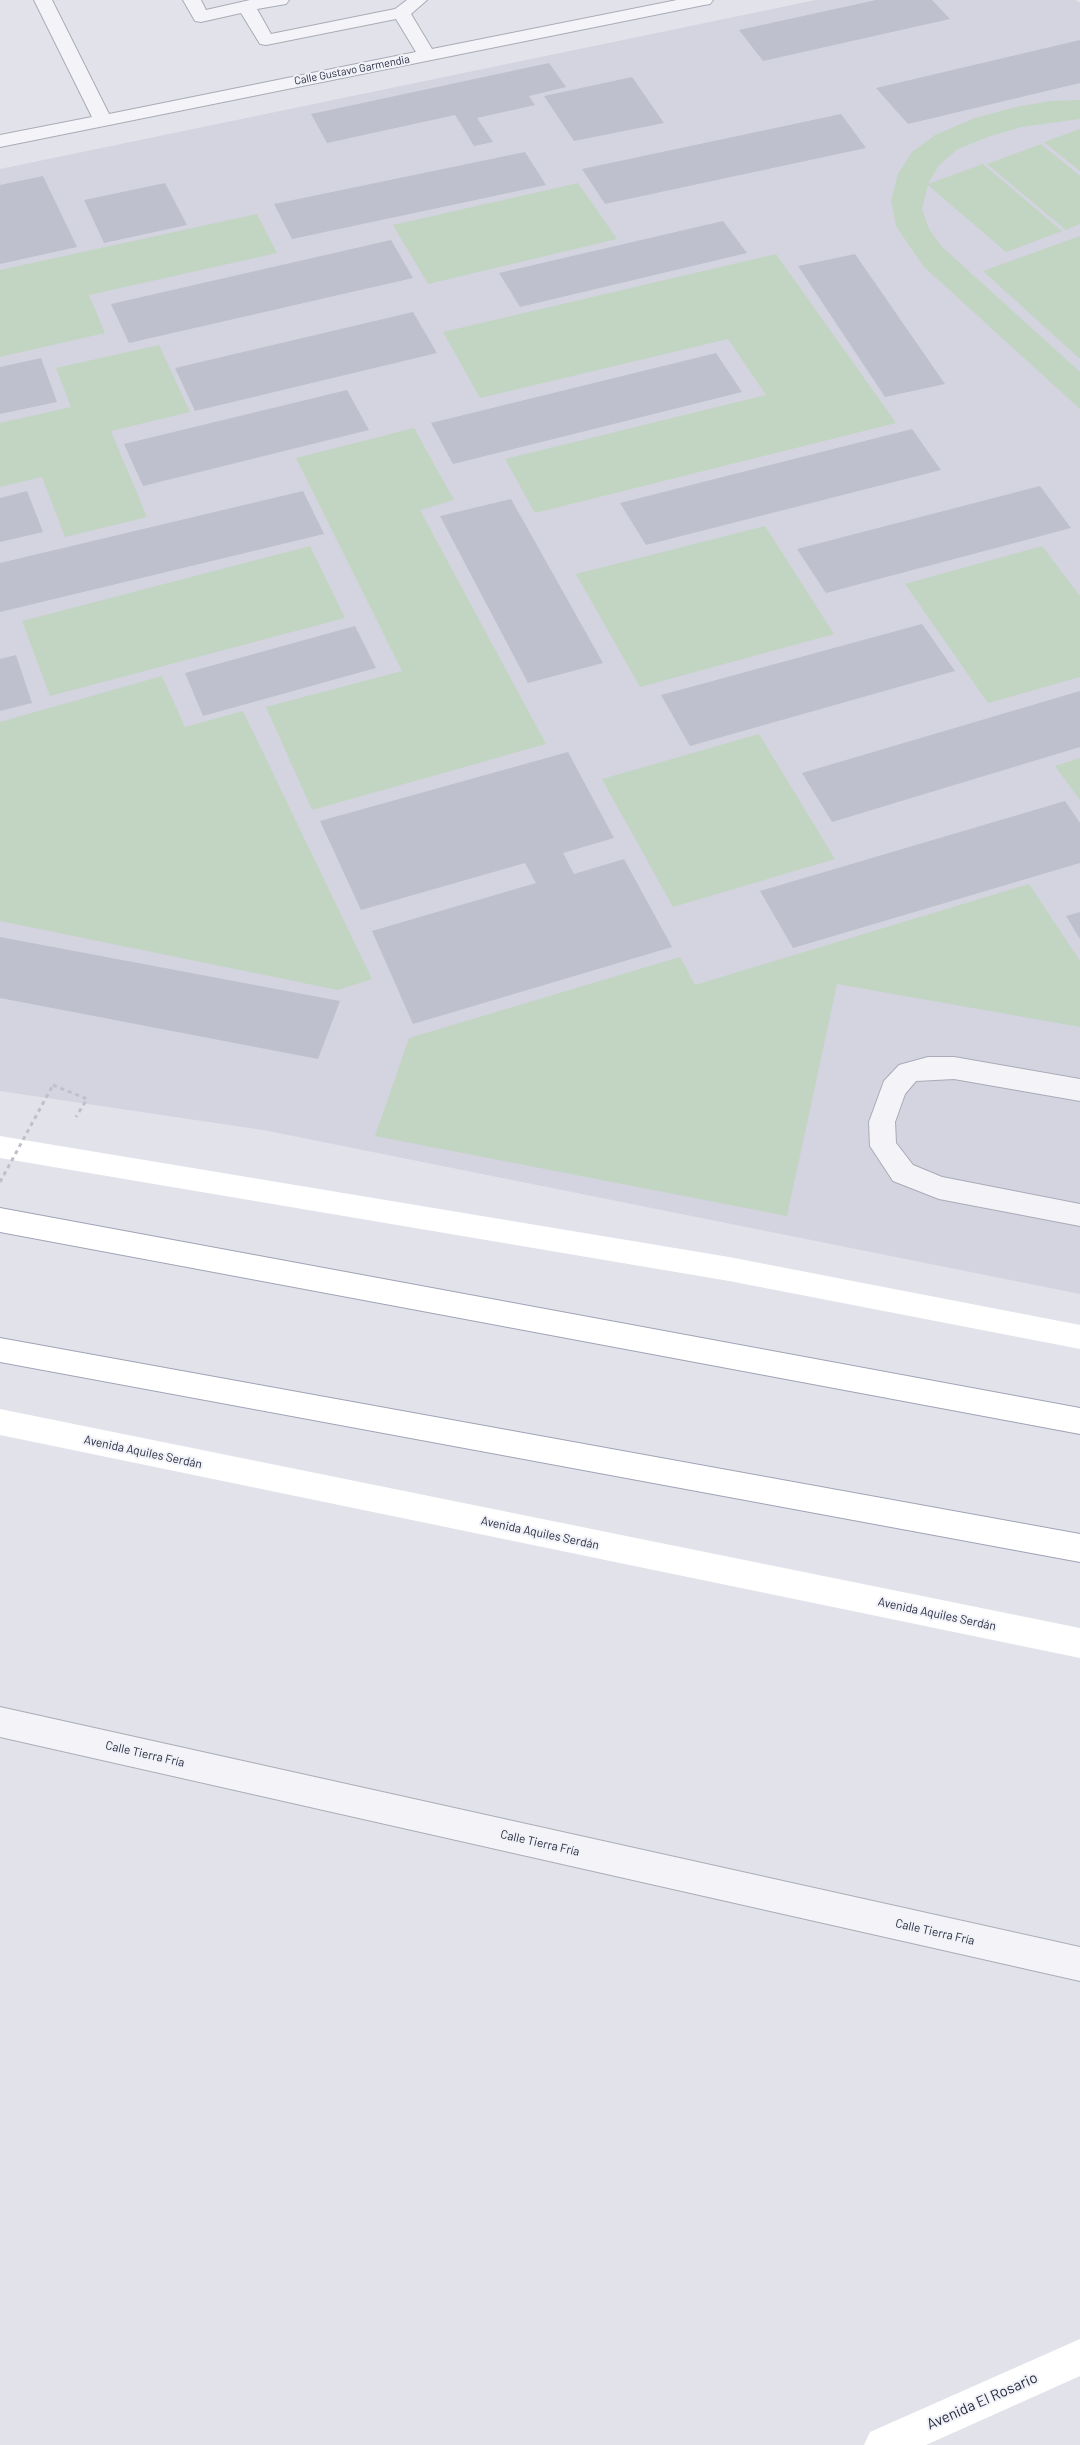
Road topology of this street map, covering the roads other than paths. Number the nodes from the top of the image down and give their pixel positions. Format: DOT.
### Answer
graph roads {
  1 [pos="44,0"];
  2 [pos="192,0"];
  3 [pos="280,0"];
  4 [pos="418,0"];
  5 [pos="704,0"];
  6 [pos="246,6"];
  7 [pos="401,13"];
  8 [pos="427,55"];
  9 [pos="103,120"];
  10 [pos="0,141"];
  11 [pos="1080,1090"];
  12 [pos="0,1148"];
  13 [pos="1080,1215"];
  14 [pos="0,1220"];
  15 [pos="1080,1337"];
  16 [pos="0,1350"];
  17 [pos="1080,1421"];
  18 [pos="0,1422"];
  19 [pos="1080,1548"];
  20 [pos="1080,1643"];
  21 [pos="0,1722"];
  22 [pos="1080,1964"];
  23 [pos="1080,2357"];
  24 [pos="883,2445"];
  1 -- 9 [label="street"];
  2 -- 6 [label="street"];
  3 -- 6 [label="street"];
  4 -- 7 [label="street"];
  5 -- 8 [label="street, Calle Gustavo Garmendia"];
  6 -- 7 [label="street"];
  7 -- 8 [label="street"];
  8 -- 9 [label="street, Calle Gustavo Garmendia"];
  9 -- 10 [label="street, Calle Gustavo Garmendia"];
  11 -- 13 [label="street"];
  12 -- 15 [label="street"];
  14 -- 17 [label="street"];
  16 -- 19 [label="street"];
  18 -- 20 [label="street, Avenida Aquiles Serdán"];
  21 -- 22 [label="street, Calle Tierra Fría"];
  23 -- 24 [label="street, Avenida El Rosario"];
}
